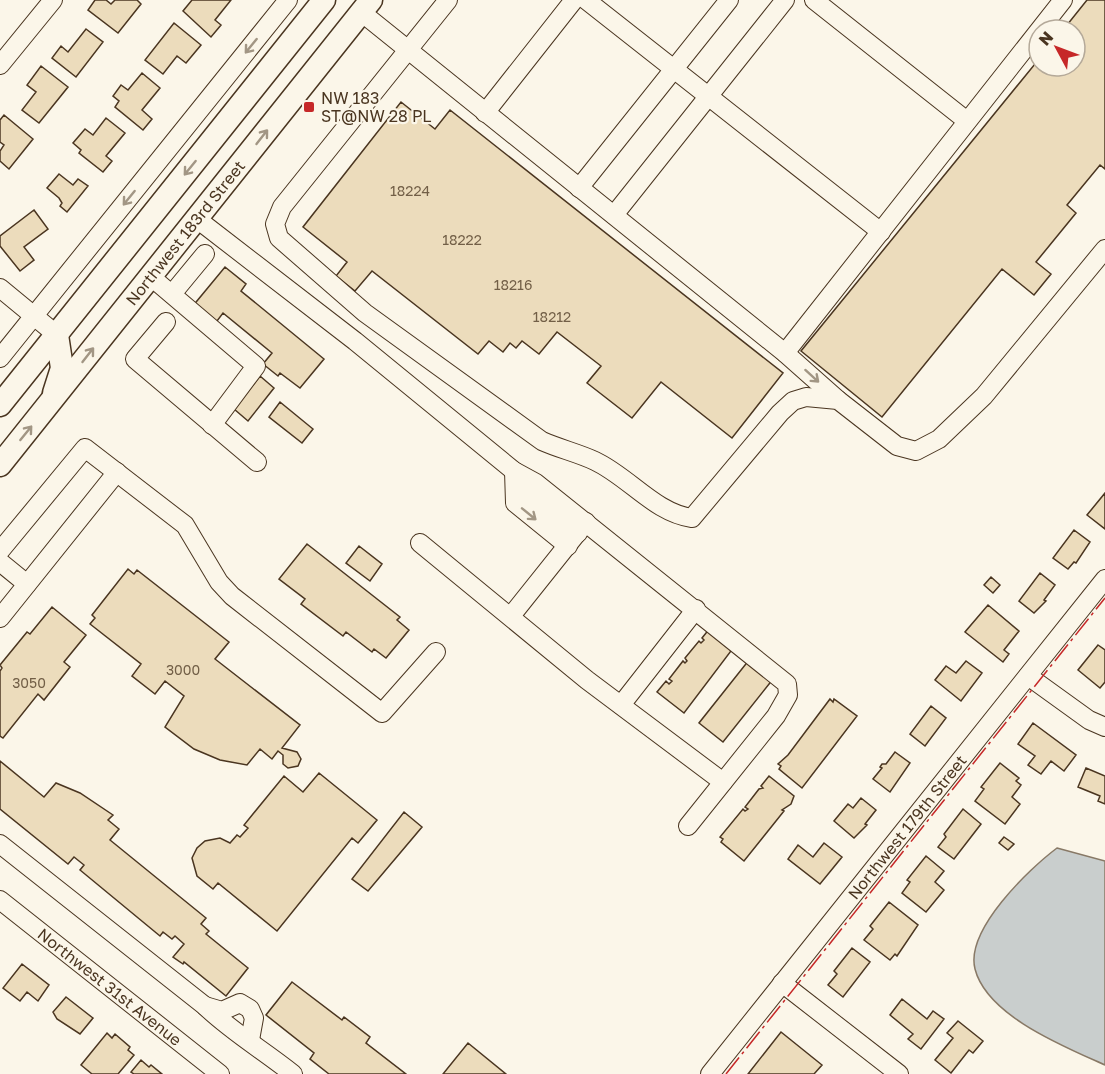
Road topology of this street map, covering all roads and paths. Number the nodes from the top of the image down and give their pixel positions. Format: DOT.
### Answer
graph roads {
  1 [pos="53,0"];
  2 [pos="288,0"];
  3 [pos="324,0"];
  4 [pos="448,0"];
  5 [pos="574,0"];
  6 [pos="586,0"];
  7 [pos="729,0"];
  8 [pos="785,0"];
  9 [pos="814,0"];
  10 [pos="1063,0"];
  11 [pos="361,4"];
  12 [pos="408,51"];
  13 [pos="0,66"];
  14 [pos="674,70"];
  15 [pos="709,97"];
  16 [pos="485,113"];
  17 [pos="967,121"];
  18 [pos="579,188"];
  19 [pos="614,215"];
  20 [pos="196,219"];
  21 [pos="881,232"];
  22 [pos="1105,249"];
  23 [pos="205,254"];
  24 [pos="150,276"];
  25 [pos="0,288"];
  26 [pos="172,294"];
  27 [pos="34,314"];
  28 [pos="166,322"];
  29 [pos="57,335"];
  30 [pos="785,353"];
  31 [pos="0,358"];
  32 [pos="51,400"];
  33 [pos="838,400"];
  34 [pos="0,405"];
  35 [pos="212,425"];
  36 [pos="257,462"];
  37 [pos="0,465"];
  38 [pos="514,471"];
  39 [pos="117,472"];
  40 [pos="577,534"];
  41 [pos="420,543"];
  42 [pos="0,551"];
  43 [pos="0,562"];
  44 [pos="1105,579"];
  45 [pos="27,584"];
  46 [pos="696,609"];
  47 [pos="511,616"];
  48 [pos="0,618"];
  49 [pos="435,652"];
  50 [pos="1028,676"];
  51 [pos="621,705"];
  52 [pos="1105,727"];
  53 [pos="723,782"];
  54 [pos="688,826"];
  55 [pos="0,844"];
  56 [pos="0,900"];
  57 [pos="782,983"];
  58 [pos="205,1006"];
  59 [pos="250,1040"];
  60 [pos="220,1074"];
  61 [pos="293,1074"];
  62 [pos="711,1074"];
  63 [pos="899,1074"];
  1 -- 13 [label="street"];
  2 -- 27 [label="street, one-way"];
  3 -- 29 [label="main road, one-way"];
  4 -- 12 [label="street"];
  5 -- 16 [label="street"];
  6 -- 14 [label="street"];
  7 -- 14 [label="street"];
  8 -- 15 [label="street"];
  9 -- 17 [label="street"];
  10 -- 17 [label="street"];
  11 -- 12 [label="street"];
  20 -- 11 [label="main road, Northwest 183rd Street, one-way"];
  12 -- 16 [label="street"];
  12 -- 33 [label="street"];
  14 -- 15 [label="street"];
  14 -- 18 [label="street"];
  15 -- 19 [label="street"];
  15 -- 21 [label="street"];
  16 -- 18 [label="street"];
  17 -- 21 [label="street"];
  18 -- 19 [label="street"];
  19 -- 30 [label="street"];
  20 -- 24 [label="main road, Northwest 183rd Street"];
  20 -- 38 [label="street"];
  21 -- 30 [label="street"];
  22 -- 33 [label="street"];
  23 -- 26 [label="street"];
  24 -- 26 [label="street"];
  32 -- 24 [label="main road, Northwest 183rd Street, one-way"];
  25 -- 27 [label="street"];
  26 -- 35 [label="street"];
  27 -- 29 [label="street"];
  27 -- 31 [label="street"];
  28 -- 35 [label="street"];
  29 -- 32 [label="main road"];
  29 -- 34 [label="main road"];
  30 -- 33 [label="street, one-way"];
  37 -- 32 [label="main road, Northwest 183rd Street, one-way"];
  35 -- 36 [label="street"];
  38 -- 40 [label="street"];
  38 -- 40 [label="street, one-way"];
  39 -- 42 [label="street"];
  39 -- 45 [label="street"];
  39 -- 49 [label="street"];
  40 -- 46 [label="street"];
  40 -- 47 [label="street"];
  41 -- 47 [label="street"];
  43 -- 45 [label="street"];
  44 -- 50 [label="street, Northwest 179th Street"];
  45 -- 48 [label="street"];
  46 -- 51 [label="street"];
  46 -- 53 [label="street"];
  47 -- 51 [label="street"];
  50 -- 52 [label="street"];
  50 -- 57 [label="street, Northwest 179th Street"];
  51 -- 53 [label="street"];
  53 -- 54 [label="street"];
  55 -- 58 [label="street"];
  56 -- 60 [label="street, Northwest 31st Avenue"];
  57 -- 62 [label="street, Northwest 179th Street"];
  57 -- 63 [label="street"];
  58 -- 59 [label="street"];
  58 -- 59 [label="street"];
  59 -- 61 [label="street"];
}
